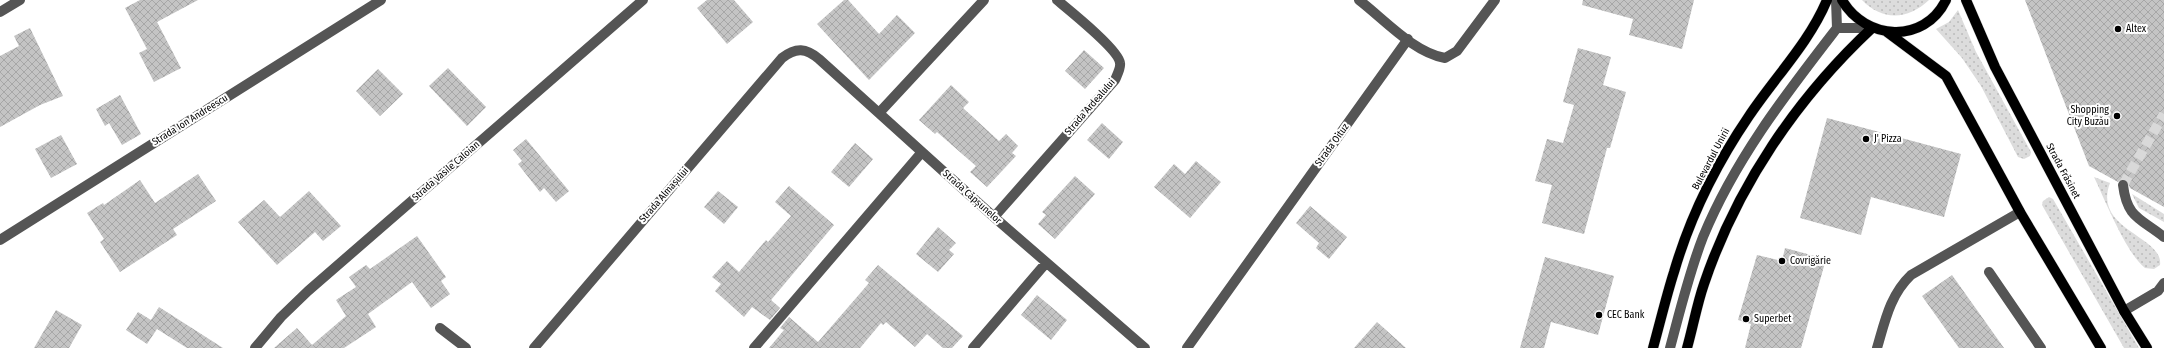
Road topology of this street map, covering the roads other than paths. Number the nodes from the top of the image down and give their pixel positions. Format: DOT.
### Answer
graph roads {
  1 [pos="20,0"];
  2 [pos="381,0"];
  3 [pos="643,0"];
  4 [pos="984,0"];
  5 [pos="1057,0"];
  6 [pos="1359,0"];
  7 [pos="1495,0"];
  8 [pos="1827,0"];
  9 [pos="1836,0"];
  10 [pos="1842,0"];
  11 [pos="1946,0"];
  12 [pos="1966,0"];
  13 [pos="0,12"];
  14 [pos="1837,28"];
  15 [pos="1872,28"];
  16 [pos="1887,32"];
  17 [pos="1408,39"];
  18 [pos="800,49"];
  19 [pos="879,113"];
  20 [pos="922,152"];
  21 [pos="2122,185"];
  22 [pos="2020,212"];
  23 [pos="994,217"];
  24 [pos="2164,237"];
  25 [pos="0,240"];
  26 [pos="1046,263"];
  27 [pos="1990,272"];
  28 [pos="2164,283"];
  29 [pos="2124,311"];
  30 [pos="440,328"];
  31 [pos="255,348"];
  32 [pos="466,348"];
  33 [pos="534,348"];
  34 [pos="754,348"];
  35 [pos="973,348"];
  36 [pos="1145,348"];
  37 [pos="1187,348"];
  38 [pos="1653,348"];
  39 [pos="1670,348"];
  40 [pos="1687,348"];
  41 [pos="1877,348"];
  42 [pos="2042,348"];
  43 [pos="2101,348"];
  44 [pos="2147,348"];
  1 -- 13 [label="street"];
  2 -- 25 [label="street, Strada Ion Andreescu"];
  3 -- 31 [label="street, Strada Vasile Caloian"];
  4 -- 19 [label="street"];
  5 -- 23 [label="street, Strada Ardealului"];
  6 -- 17 [label="street"];
  7 -- 17 [label="street"];
  8 -- 38 [label="main road, Bulevardul Unirii"];
  9 -- 14 [label="street"];
  10 -- 15 [label="main road"];
  11 -- 16 [label="main road"];
  12 -- 29 [label="main road, Strada Frăsinet"];
  14 -- 15 [label="street"];
  14 -- 39 [label="street"];
  15 -- 16 [label="main road"];
  15 -- 40 [label="main road"];
  16 -- 22 [label="main road"];
  17 -- 37 [label="street, Strada Oituz"];
  18 -- 19 [label="street, Strada Căpșunelor"];
  18 -- 33 [label="street, Strada Almașului"];
  19 -- 20 [label="street, Strada Căpșunelor"];
  20 -- 23 [label="street, Strada Căpșunelor"];
  20 -- 34 [label="street"];
  21 -- 24 [label="street"];
  22 -- 41 [label="street"];
  22 -- 43 [label="main road"];
  23 -- 26 [label="street, Strada Căpșunelor"];
  26 -- 35 [label="street"];
  26 -- 36 [label="street, Strada Căpșunelor"];
  27 -- 42 [label="street"];
  28 -- 29 [label="street"];
  29 -- 44 [label="main road, Strada Frăsinet"];
  30 -- 32 [label="street"];
}
